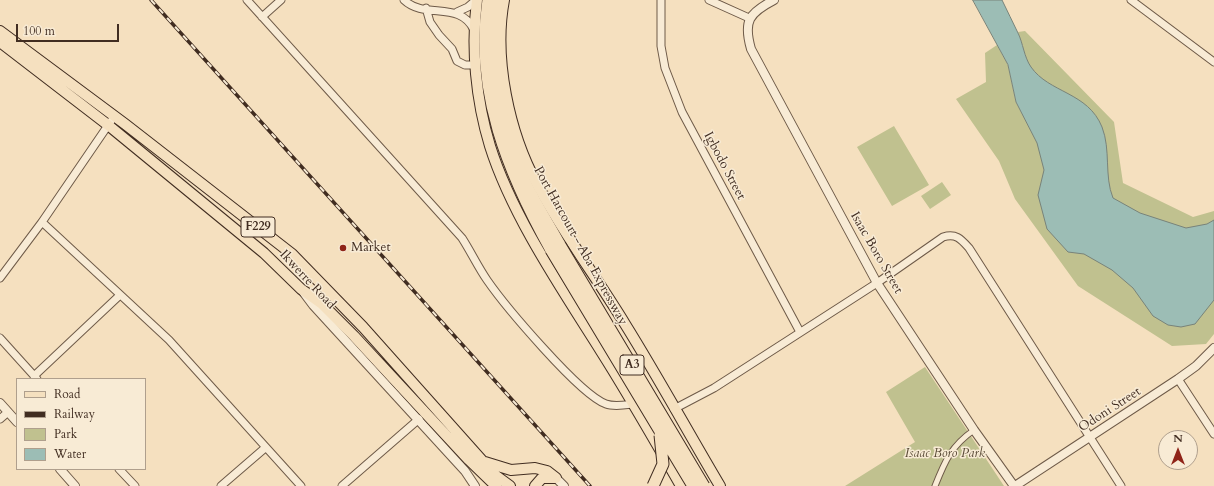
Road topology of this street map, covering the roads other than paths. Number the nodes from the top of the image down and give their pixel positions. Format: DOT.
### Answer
graph roads {
  1 [pos="247,0"];
  2 [pos="281,0"];
  3 [pos="404,0"];
  4 [pos="476,0"];
  5 [pos="488,0"];
  6 [pos="497,0"];
  7 [pos="504,0"];
  8 [pos="661,0"];
  9 [pos="709,0"];
  10 [pos="774,0"];
  11 [pos="1131,0"];
  12 [pos="426,8"];
  13 [pos="457,12"];
  14 [pos="262,17"];
  15 [pos="749,18"];
  16 [pos="474,30"];
  17 [pos="0,31"];
  18 [pos="0,42"];
  19 [pos="1214,62"];
  20 [pos="476,65"];
  21 [pos="115,116"];
  22 [pos="108,125"];
  23 [pos="42,222"];
  24 [pos="556,247"];
  25 [pos="0,278"];
  26 [pos="877,283"];
  27 [pos="302,289"];
  28 [pos="120,295"];
  29 [pos="363,327"];
  30 [pos="800,332"];
  31 [pos="354,336"];
  32 [pos="0,338"];
  33 [pos="1214,348"];
  34 [pos="374,359"];
  35 [pos="374,371"];
  36 [pos="35,377"];
  37 [pos="1178,380"];
  38 [pos="0,403"];
  39 [pos="633,404"];
  40 [pos="674,409"];
  41 [pos="8,412"];
  42 [pos="0,419"];
  43 [pos="419,419"];
  44 [pos="16,421"];
  45 [pos="645,424"];
  46 [pos="658,425"];
  47 [pos="974,430"];
  48 [pos="1214,434"];
  49 [pos="1090,437"];
  50 [pos="265,448"];
  51 [pos="482,460"];
  52 [pos="61,470"];
  53 [pos="120,470"];
  54 [pos="556,478"];
  55 [pos="75,486"];
  56 [pos="135,486"];
  57 [pos="221,486"];
  58 [pos="301,486"];
  59 [pos="342,486"];
  60 [pos="475,486"];
  61 [pos="496,486"];
  62 [pos="510,486"];
  63 [pos="535,486"];
  64 [pos="564,486"];
  65 [pos="653,486"];
  66 [pos="681,486"];
  67 [pos="693,486"];
  68 [pos="704,486"];
  69 [pos="720,486"];
  70 [pos="935,486"];
  71 [pos="1014,486"];
  72 [pos="1121,486"];
  1 -- 14 [label="street"];
  2 -- 14 [label="street"];
  3 -- 12 [label="street"];
  4 -- 13 [label="street"];
  4 -- 16 [label="main road"];
  5 -- 24 [label="highway, Port Harcourt - Aba Expressway / A3"];
  6 -- 24 [label="highway, Port Harcourt - Aba Expressway / A3"];
  7 -- 40 [label="main road"];
  8 -- 30 [label="street, Igbodo Street"];
  9 -- 15 [label="street"];
  10 -- 15 [label="street"];
  11 -- 19 [label="street"];
  12 -- 13 [label="street"];
  12 -- 20 [label="street"];
  13 -- 16 [label="street"];
  14 -- 39 [label="street"];
  15 -- 26 [label="street, Isaac Boro Street"];
  16 -- 20 [label="main road"];
  17 -- 21 [label="main road, Ikwerre Road / F229"];
  18 -- 22 [label="main road, Ikwerre Road / F229"];
  20 -- 39 [label="main road"];
  21 -- 22 [label="street"];
  21 -- 29 [label="main road, Ikwerre Road / F229"];
  22 -- 23 [label="street"];
  22 -- 27 [label="main road, Ikwerre Road / F229"];
  23 -- 25 [label="street"];
  23 -- 28 [label="street"];
  24 -- 46 [label="highway, Port Harcourt - Aba Expressway / A3, bridge"];
  24 -- 68 [label="highway, Port Harcourt - Aba Expressway / A3, bridge"];
  26 -- 30 [label="street"];
  26 -- 47 [label="street, Isaac Boro Street"];
  26 -- 49 [label="street"];
  27 -- 31 [label="main road, F229"];
  27 -- 35 [label="street, Ikwerre Road"];
  28 -- 36 [label="street"];
  28 -- 50 [label="street"];
  29 -- 31 [label="main road"];
  29 -- 51 [label="main road, Ikwerre Road / F229"];
  30 -- 40 [label="street"];
  31 -- 34 [label="main road, F229"];
  32 -- 36 [label="street"];
  33 -- 37 [label="street, Odoni Street"];
  34 -- 35 [label="main road"];
  34 -- 61 [label="main road, F229"];
  35 -- 43 [label="street, Ikwerre Road"];
  37 -- 48 [label="street"];
  37 -- 49 [label="street, Odoni Street"];
  38 -- 41 [label="street"];
  39 -- 45 [label="main road"];
  40 -- 45 [label="main road"];
  40 -- 69 [label="main road"];
  41 -- 42 [label="street"];
  41 -- 44 [label="street"];
  43 -- 59 [label="street"];
  43 -- 60 [label="street, Ikwerre Road"];
  45 -- 66 [label="main road"];
  46 -- 65 [label="highway, bridge"];
  46 -- 67 [label="highway, Port Harcourt - Aba Expressway / A3, bridge"];
  47 -- 70 [label="street"];
  47 -- 71 [label="street, Isaac Boro Street"];
  49 -- 71 [label="street, Odoni Street"];
  49 -- 72 [label="street"];
  50 -- 57 [label="street"];
  50 -- 58 [label="street"];
  51 -- 54 [label="main road"];
  51 -- 62 [label="main road, F229"];
  52 -- 55 [label="street"];
  53 -- 56 [label="street"];
  54 -- 63 [label="main road"];
  54 -- 64 [label="street"];
}
